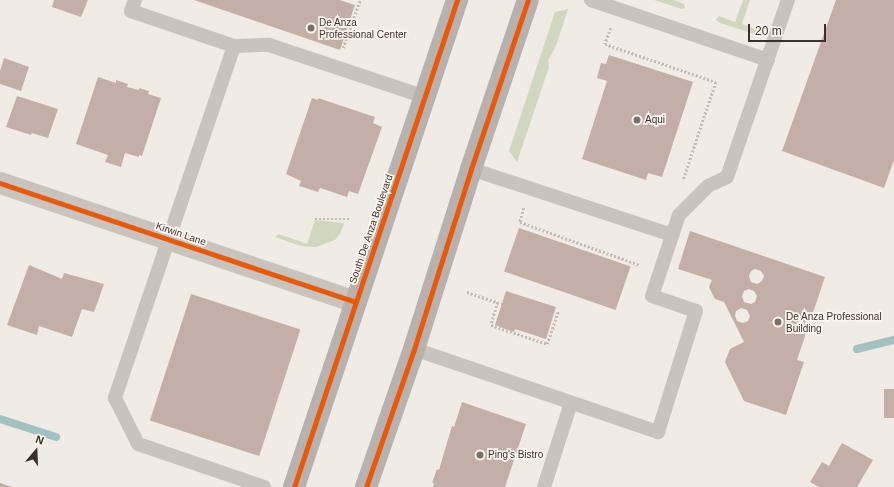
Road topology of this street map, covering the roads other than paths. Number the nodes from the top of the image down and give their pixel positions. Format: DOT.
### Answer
graph roads {
  1 [pos="135,0"];
  2 [pos="458,0"];
  3 [pos="528,0"];
  4 [pos="591,0"];
  5 [pos="788,0"];
  6 [pos="234,46"];
  7 [pos="768,60"];
  8 [pos="425,97"];
  9 [pos="471,168"];
  10 [pos="0,183"];
  11 [pos="672,234"];
  12 [pos="169,239"];
  13 [pos="356,302"];
  14 [pos="414,349"];
  15 [pos="572,403"];
  16 [pos="264,487"];
  17 [pos="294,487"];
  18 [pos="366,487"];
  19 [pos="544,487"];
  1 -- 6 [label="lane"];
  2 -- 8 [label="main road, South De Anza Boulevard"];
  3 -- 9 [label="main road"];
  4 -- 7 [label="lane"];
  5 -- 7 [label="lane"];
  6 -- 8 [label="lane"];
  6 -- 12 [label="lane"];
  7 -- 11 [label="lane"];
  8 -- 13 [label="main road, South De Anza Boulevard"];
  9 -- 11 [label="lane"];
  9 -- 14 [label="main road"];
  10 -- 12 [label="street, Kirwin Lane"];
  11 -- 15 [label="lane"];
  12 -- 13 [label="street, Kirwin Lane"];
  12 -- 16 [label="lane"];
  13 -- 17 [label="main road, South De Anza Boulevard"];
  14 -- 15 [label="lane"];
  14 -- 18 [label="main road"];
  15 -- 19 [label="lane"];
}
